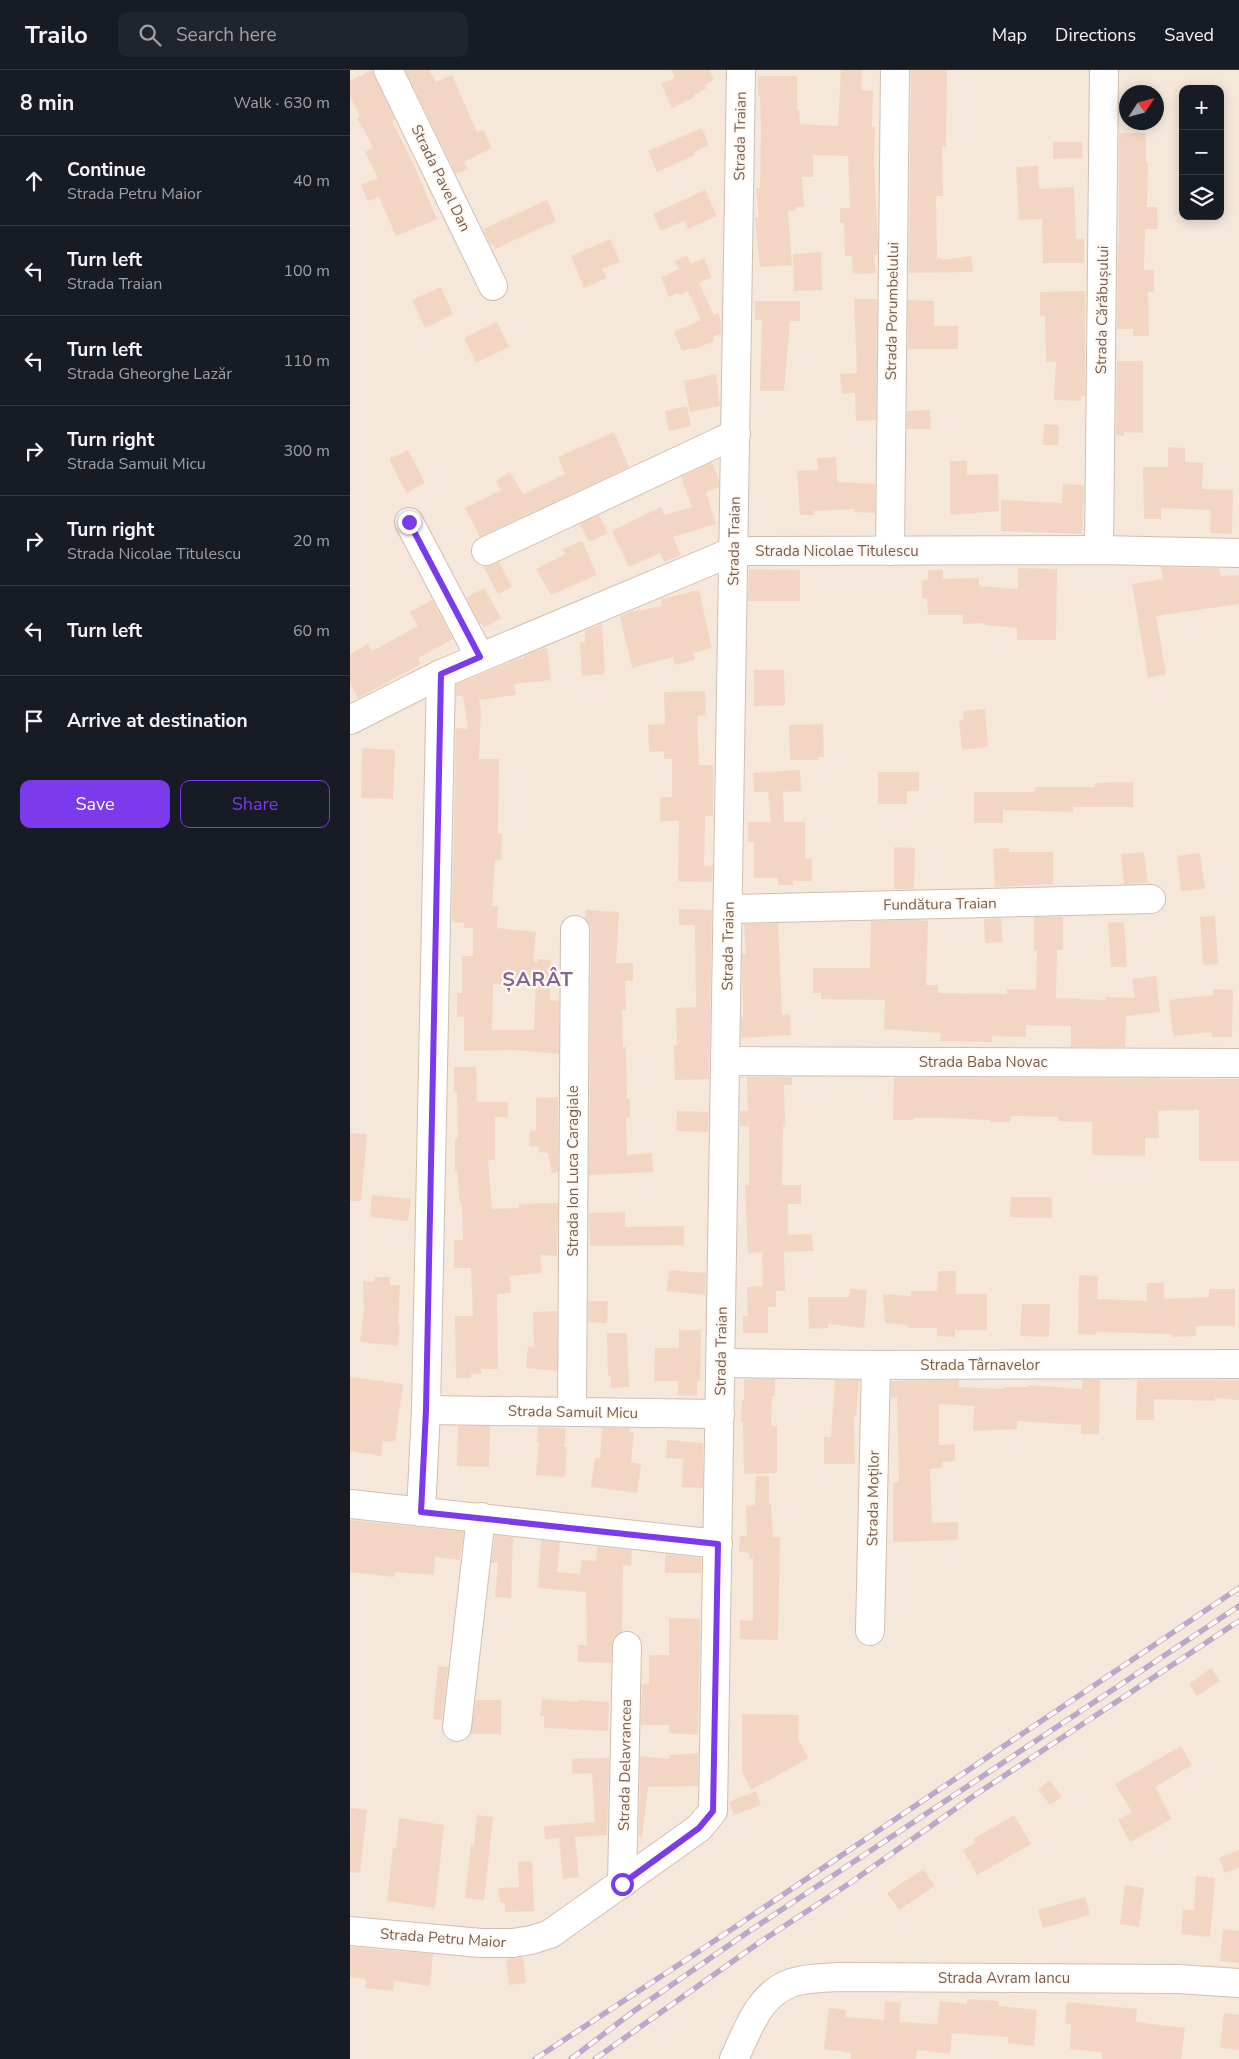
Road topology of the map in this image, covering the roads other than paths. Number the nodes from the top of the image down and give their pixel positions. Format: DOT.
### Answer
graph roads {
  1 [pos="388,70"];
  2 [pos="741,70"];
  3 [pos="895,70"];
  4 [pos="1104,70"];
  5 [pos="493,286"];
  6 [pos="736,434"];
  7 [pos="409,522"];
  8 [pos="734,550"];
  9 [pos="1099,550"];
  10 [pos="486,551"];
  11 [pos="890,551"];
  12 [pos="1239,553"];
  13 [pos="480,657"];
  14 [pos="441,674"];
  15 [pos="350,720"];
  16 [pos="1152,899"];
  17 [pos="728,909"];
  18 [pos="575,930"];
  19 [pos="726,1061"];
  20 [pos="1239,1063"];
  21 [pos="721,1363"];
  22 [pos="1239,1364"];
  23 [pos="876,1365"];
  24 [pos="426,1410"];
  25 [pos="572,1412"];
  26 [pos="720,1414"];
  27 [pos="350,1504"];
  28 [pos="421,1512"];
  29 [pos="481,1517"];
  30 [pos="718,1544"];
  31 [pos="870,1631"];
  32 [pos="628,1646"];
  33 [pos="457,1727"];
  34 [pos="707,1819"];
  35 [pos="622,1884"];
  36 [pos="350,1931"];
  37 [pos="1239,1983"];
  38 [pos="734,2059"];
  1 -- 5 [label="street, Strada Pavel Dan"];
  2 -- 6 [label="street, Strada Traian"];
  3 -- 11 [label="street, Strada Porumbelului"];
  4 -- 9 [label="street, Strada Cărăbușului"];
  6 -- 8 [label="street, Strada Traian"];
  6 -- 10 [label="street"];
  7 -- 13 [label="street"];
  8 -- 11 [label="street, Strada Nicolae Titulescu"];
  8 -- 13 [label="street, Strada Nicolae Titulescu"];
  8 -- 17 [label="street, Strada Traian"];
  9 -- 11 [label="street, Strada Nicolae Titulescu"];
  9 -- 12 [label="street, Strada Nicolae Titulescu"];
  13 -- 14 [label="street, Strada Nicolae Titulescu"];
  14 -- 15 [label="street, Strada Nicolae Titulescu"];
  14 -- 24 [label="street"];
  16 -- 17 [label="street, Fundătura Traian"];
  17 -- 19 [label="street, Strada Traian"];
  18 -- 25 [label="street, Strada Ion Luca Caragiale"];
  19 -- 20 [label="street, Strada Baba Novac"];
  19 -- 21 [label="street, Strada Traian"];
  21 -- 23 [label="street, Strada Târnavelor"];
  21 -- 26 [label="street, Strada Traian"];
  22 -- 23 [label="street, Strada Târnavelor"];
  23 -- 31 [label="street, Strada Moților"];
  24 -- 25 [label="street, Strada Samuil Micu"];
  24 -- 28 [label="street"];
  25 -- 26 [label="street, Strada Samuil Micu"];
  26 -- 30 [label="street, Strada Traian"];
  27 -- 28 [label="street"];
  28 -- 29 [label="street"];
  29 -- 30 [label="street"];
  29 -- 33 [label="street"];
  30 -- 34 [label="street, Strada Traian"];
  32 -- 35 [label="street, Strada Delavrancea"];
  34 -- 35 [label="street, Strada Petru Maior"];
  35 -- 36 [label="street, Strada Petru Maior"];
  37 -- 38 [label="street, Strada Avram Iancu"];
}
